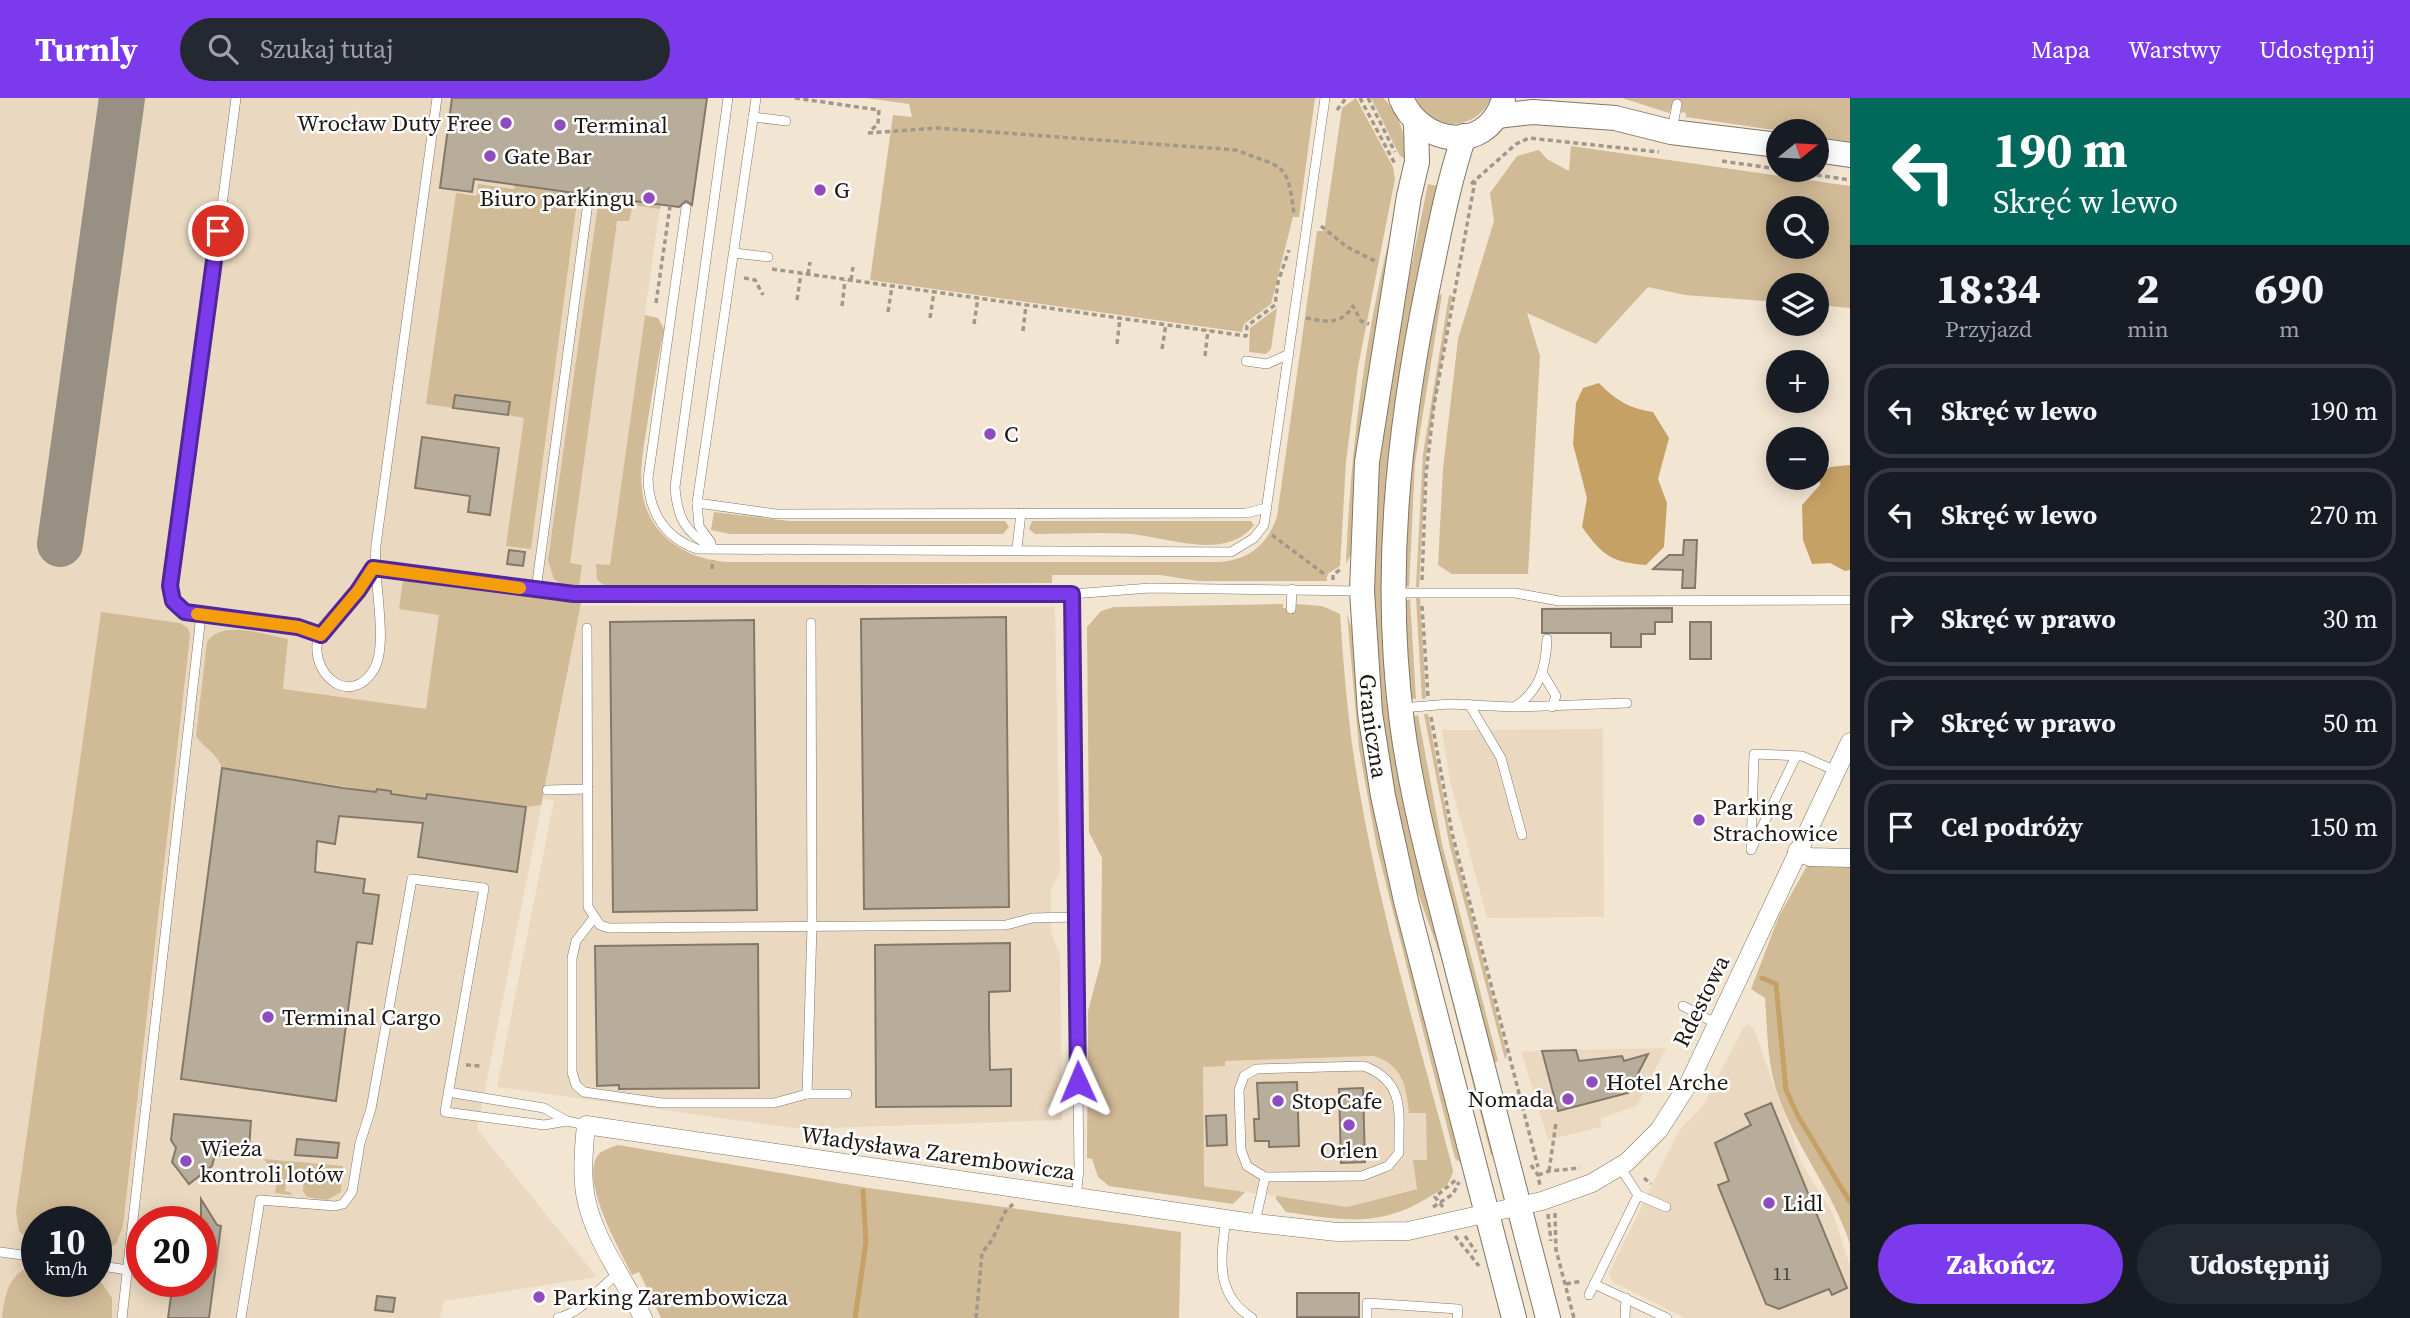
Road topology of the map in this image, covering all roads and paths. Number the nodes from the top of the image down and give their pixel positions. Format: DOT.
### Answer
graph roads {
  1 [pos="236,98"];
  2 [pos="437,98"];
  3 [pos="728,98"];
  4 [pos="756,98"];
  5 [pos="795,98"];
  6 [pos="1360,98"];
  7 [pos="1368,98"];
  8 [pos="1401,98"];
  9 [pos="1588,98"];
  10 [pos="1326,100"];
  11 [pos="1677,104"];
  12 [pos="1500,107"];
  13 [pos="1553,114"];
  14 [pos="753,117"];
  15 [pos="1615,118"];
  16 [pos="786,121"];
  17 [pos="1416,124"];
  18 [pos="1464,136"];
  19 [pos="1666,142"];
  20 [pos="1766,145"];
  21 [pos="1829,152"];
  22 [pos="1850,155"];
  23 [pos="1715,160"];
  24 [pos="1402,162"];
  25 [pos="1766,167"];
  26 [pos="1399,171"];
  27 [pos="1463,177"];
  28 [pos="1829,177"];
  29 [pos="1850,180"];
  30 [pos="589,195"];
  31 [pos="670,206"];
  32 [pos="686,208"];
  33 [pos="1296,221"];
  34 [pos="1460,221"];
  35 [pos="1321,226"];
  36 [pos="734,253"];
  37 [pos="768,257"];
  38 [pos="810,262"];
  39 [pos="760,267"];
  40 [pos="853,267"];
  41 [pos="1380,267"];
  42 [pos="801,273"];
  43 [pos="808,274"];
  44 [pos="744,278"];
  45 [pos="848,280"];
  46 [pos="892,286"];
  47 [pos="933,292"];
  48 [pos="763,295"];
  49 [pos="978,298"];
  50 [pos="797,300"];
  51 [pos="656,303"];
  52 [pos="1026,305"];
  53 [pos="1275,305"];
  54 [pos="842,306"];
  55 [pos="888,312"];
  56 [pos="1294,316"];
  57 [pos="930,318"];
  58 [pos="1120,318"];
  59 [pos="974,324"];
  60 [pos="1166,324"];
  61 [pos="1369,324"];
  62 [pos="1208,330"];
  63 [pos="1023,331"];
  64 [pos="1246,335"];
  65 [pos="1117,344"];
  66 [pos="1162,349"];
  67 [pos="1289,354"];
  68 [pos="1205,356"];
  69 [pos="1246,361"];
  70 [pos="697,503"];
  71 [pos="1267,508"];
  72 [pos="1021,513"];
  73 [pos="1263,527"];
  74 [pos="714,547"];
  75 [pos="1017,548"];
  76 [pos="373,568"];
  77 [pos="1333,575"];
  78 [pos="1292,589"];
  79 [pos="536,590"];
  80 [pos="1362,591"];
  81 [pos="1393,593"];
  82 [pos="1422,593"];
  83 [pos="1072,594"];
  84 [pos="1850,600"];
  85 [pos="1291,609"];
  86 [pos="201,615"];
  87 [pos="811,623"];
  88 [pos="587,628"];
  89 [pos="321,635"];
  90 [pos="1547,639"];
  91 [pos="1542,674"];
  92 [pos="1627,703"];
  93 [pos="1469,704"];
  94 [pos="1429,706"];
  95 [pos="1514,707"];
  96 [pos="1552,707"];
  97 [pos="1401,708"];
  98 [pos="1850,742"];
  99 [pos="1796,756"];
  100 [pos="1836,771"];
  101 [pos="588,789"];
  102 [pos="547,790"];
  103 [pos="1521,835"];
  104 [pos="1797,851"];
  105 [pos="1850,858"];
  106 [pos="1075,917"];
  107 [pos="593,919"];
  108 [pos="812,926"];
  109 [pos="1683,1006"];
  110 [pos="1717,1024"];
  111 [pos="448,1092"];
  112 [pos="807,1094"];
  113 [pos="847,1094"];
  114 [pos="567,1121"];
  115 [pos="1556,1123"];
  116 [pos="586,1125"];
  117 [pos="1528,1161"];
  118 [pos="1538,1167"];
  119 [pos="1586,1167"];
  120 [pos="1620,1167"];
  121 [pos="1549,1171"];
  122 [pos="1538,1175"];
  123 [pos="1265,1177"];
  124 [pos="1539,1184"];
  125 [pos="1027,1190"];
  126 [pos="1453,1194"];
  127 [pos="1638,1195"];
  128 [pos="1076,1197"];
  129 [pos="1456,1204"];
  130 [pos="134,1206"];
  131 [pos="1519,1207"];
  132 [pos="1666,1207"];
  133 [pos="1555,1208"];
  134 [pos="1487,1214"];
  135 [pos="1226,1219"];
  136 [pos="1255,1223"];
  137 [pos="1453,1234"];
  138 [pos="0,1252"];
  139 [pos="21,1255"];
  140 [pos="1481,1271"];
  141 [pos="620,1272"];
  142 [pos="126,1278"];
  143 [pos="1591,1283"];
  144 [pos="1565,1284"];
  145 [pos="1589,1295"];
  146 [pos="1626,1298"];
  147 [pos="121,1318"];
  148 [pos="241,1318"];
  149 [pos="558,1318"];
  150 [pos="643,1318"];
  151 [pos="976,1318"];
  152 [pos="1252,1318"];
  153 [pos="1367,1318"];
  154 [pos="1457,1318"];
  155 [pos="1514,1318"];
  156 [pos="1548,1318"];
  157 [pos="1574,1318"];
  158 [pos="1625,1318"];
  159 [pos="1667,1318"];
  1 -- 86 [label="lane"];
  2 -- 76 [label="lane"];
  3 -- 74 [label="lane"];
  4 -- 14 [label="lane"];
  5 -- 33 [label="path"];
  6 -- 26 [label="path"];
  7 -- 24 [label="path"];
  8 -- 17 [label="main road"];
  9 -- 15 [label="main road"];
  10 -- 56 [label="lane"];
  11 -- 19 [label="lane"];
  12 -- 13 [label="main road"];
  12 -- 18 [label="main road"];
  13 -- 15 [label="main road"];
  13 -- 27 [label="main road"];
  14 -- 16 [label="lane"];
  14 -- 36 [label="lane"];
  15 -- 19 [label="main road"];
  17 -- 18 [label="main road"];
  17 -- 80 [label="main road, Graniczna"];
  18 -- 27 [label="main road, Graniczna"];
  19 -- 20 [label="main road"];
  19 -- 27 [label="path"];
  21 -- 22 [label="main road"];
  23 -- 25 [label="path"];
  27 -- 34 [label="path"];
  27 -- 81 [label="main road, Graniczna"];
  27 -- 82 [label="path"];
  28 -- 29 [label="path"];
  30 -- 79 [label="lane"];
  31 -- 51 [label="path"];
  32 -- 74 [label="lane"];
  35 -- 41 [label="path"];
  36 -- 37 [label="lane"];
  36 -- 70 [label="lane"];
  38 -- 43 [label="path"];
  39 -- 42 [label="path"];
  40 -- 45 [label="path"];
  42 -- 43 [label="path"];
  42 -- 50 [label="path"];
  43 -- 45 [label="path"];
  44 -- 48 [label="path"];
  45 -- 46 [label="path"];
  45 -- 54 [label="path"];
  46 -- 47 [label="path"];
  46 -- 55 [label="path"];
  47 -- 49 [label="path"];
  47 -- 57 [label="path"];
  49 -- 52 [label="path"];
  49 -- 59 [label="path"];
  52 -- 58 [label="path"];
  52 -- 63 [label="path"];
  53 -- 56 [label="path"];
  56 -- 61 [label="path"];
  56 -- 67 [label="lane"];
  58 -- 60 [label="path"];
  58 -- 65 [label="path"];
  60 -- 62 [label="path"];
  60 -- 66 [label="path"];
  62 -- 64 [label="path"];
  62 -- 68 [label="path"];
  67 -- 69 [label="lane"];
  67 -- 71 [label="lane"];
  70 -- 72 [label="lane"];
  70 -- 74 [label="lane"];
  71 -- 72 [label="lane"];
  71 -- 73 [label="lane"];
  72 -- 75 [label="lane"];
  73 -- 75 [label="lane"];
  73 -- 77 [label="path"];
  74 -- 75 [label="lane"];
  76 -- 79 [label="lane"];
  76 -- 89 [label="lane"];
  76 -- 89 [label="lane"];
  78 -- 80 [label="lane"];
  78 -- 83 [label="lane"];
  78 -- 85 [label="lane"];
  79 -- 83 [label="lane"];
  80 -- 134 [label="main road, Graniczna"];
  81 -- 82 [label="lane"];
  81 -- 97 [label="main road, Graniczna"];
  82 -- 84 [label="lane"];
  82 -- 94 [label="path"];
  83 -- 106 [label="lane"];
  86 -- 89 [label="lane"];
  86 -- 130 [label="lane"];
  87 -- 108 [label="lane"];
  88 -- 101 [label="lane"];
  90 -- 91 [label="lane"];
  91 -- 95 [label="lane"];
  91 -- 96 [label="lane"];
  92 -- 96 [label="lane"];
  93 -- 94 [label="lane"];
  93 -- 95 [label="lane"];
  93 -- 103 [label="lane"];
  94 -- 97 [label="lane"];
  94 -- 118 [label="path"];
  95 -- 96 [label="lane"];
  97 -- 131 [label="main road, Graniczna"];
  98 -- 100 [label="street, Rdestowa"];
  99 -- 99 [label="lane"];
  99 -- 100 [label="lane"];
  100 -- 104 [label="street, Rdestowa"];
  101 -- 102 [label="lane"];
  101 -- 107 [label="lane"];
  104 -- 105 [label="street"];
  104 -- 110 [label="street, Rdestowa"];
  106 -- 108 [label="lane"];
  106 -- 128 [label="lane"];
  107 -- 108 [label="lane"];
  107 -- 112 [label="lane"];
  108 -- 112 [label="lane"];
  109 -- 110 [label="lane"];
  110 -- 120 [label="street, Rdestowa"];
  111 -- 114 [label="lane"];
  111 -- 114 [label="lane"];
  111 -- 148 [label="lane"];
  112 -- 113 [label="lane"];
  114 -- 116 [label="lane"];
  115 -- 121 [label="path"];
  116 -- 125 [label="street, Władysława Zarembowicza"];
  116 -- 141 [label="street"];
  117 -- 122 [label="path"];
  119 -- 121 [label="path"];
  120 -- 127 [label="lane"];
  120 -- 131 [label="street, Rdestowa"];
  121 -- 122 [label="path"];
  122 -- 124 [label="path"];
  123 -- 123 [label="lane"];
  123 -- 136 [label="lane"];
  125 -- 128 [label="street, Władysława Zarembowicza"];
  125 -- 151 [label="path"];
  126 -- 129 [label="path"];
  127 -- 132 [label="lane"];
  127 -- 143 [label="lane"];
  128 -- 135 [label="street, Władysława Zarembowicza"];
  131 -- 134 [label="street, Rdestowa"];
  131 -- 156 [label="main road, Graniczna"];
  133 -- 144 [label="path"];
  134 -- 136 [label="street, Władysława Zarembowicza"];
  134 -- 155 [label="main road, Graniczna"];
  135 -- 136 [label="street, Władysława Zarembowicza"];
  135 -- 152 [label="lane"];
  137 -- 140 [label="path"];
  138 -- 139 [label="lane"];
  141 -- 149 [label="lane"];
  141 -- 150 [label="street"];
  142 -- 147 [label="lane"];
  143 -- 144 [label="path"];
  143 -- 145 [label="lane"];
  143 -- 146 [label="lane"];
  144 -- 157 [label="path"];
  146 -- 158 [label="lane"];
  146 -- 159 [label="lane"];
  153 -- 154 [label="lane"];
}
